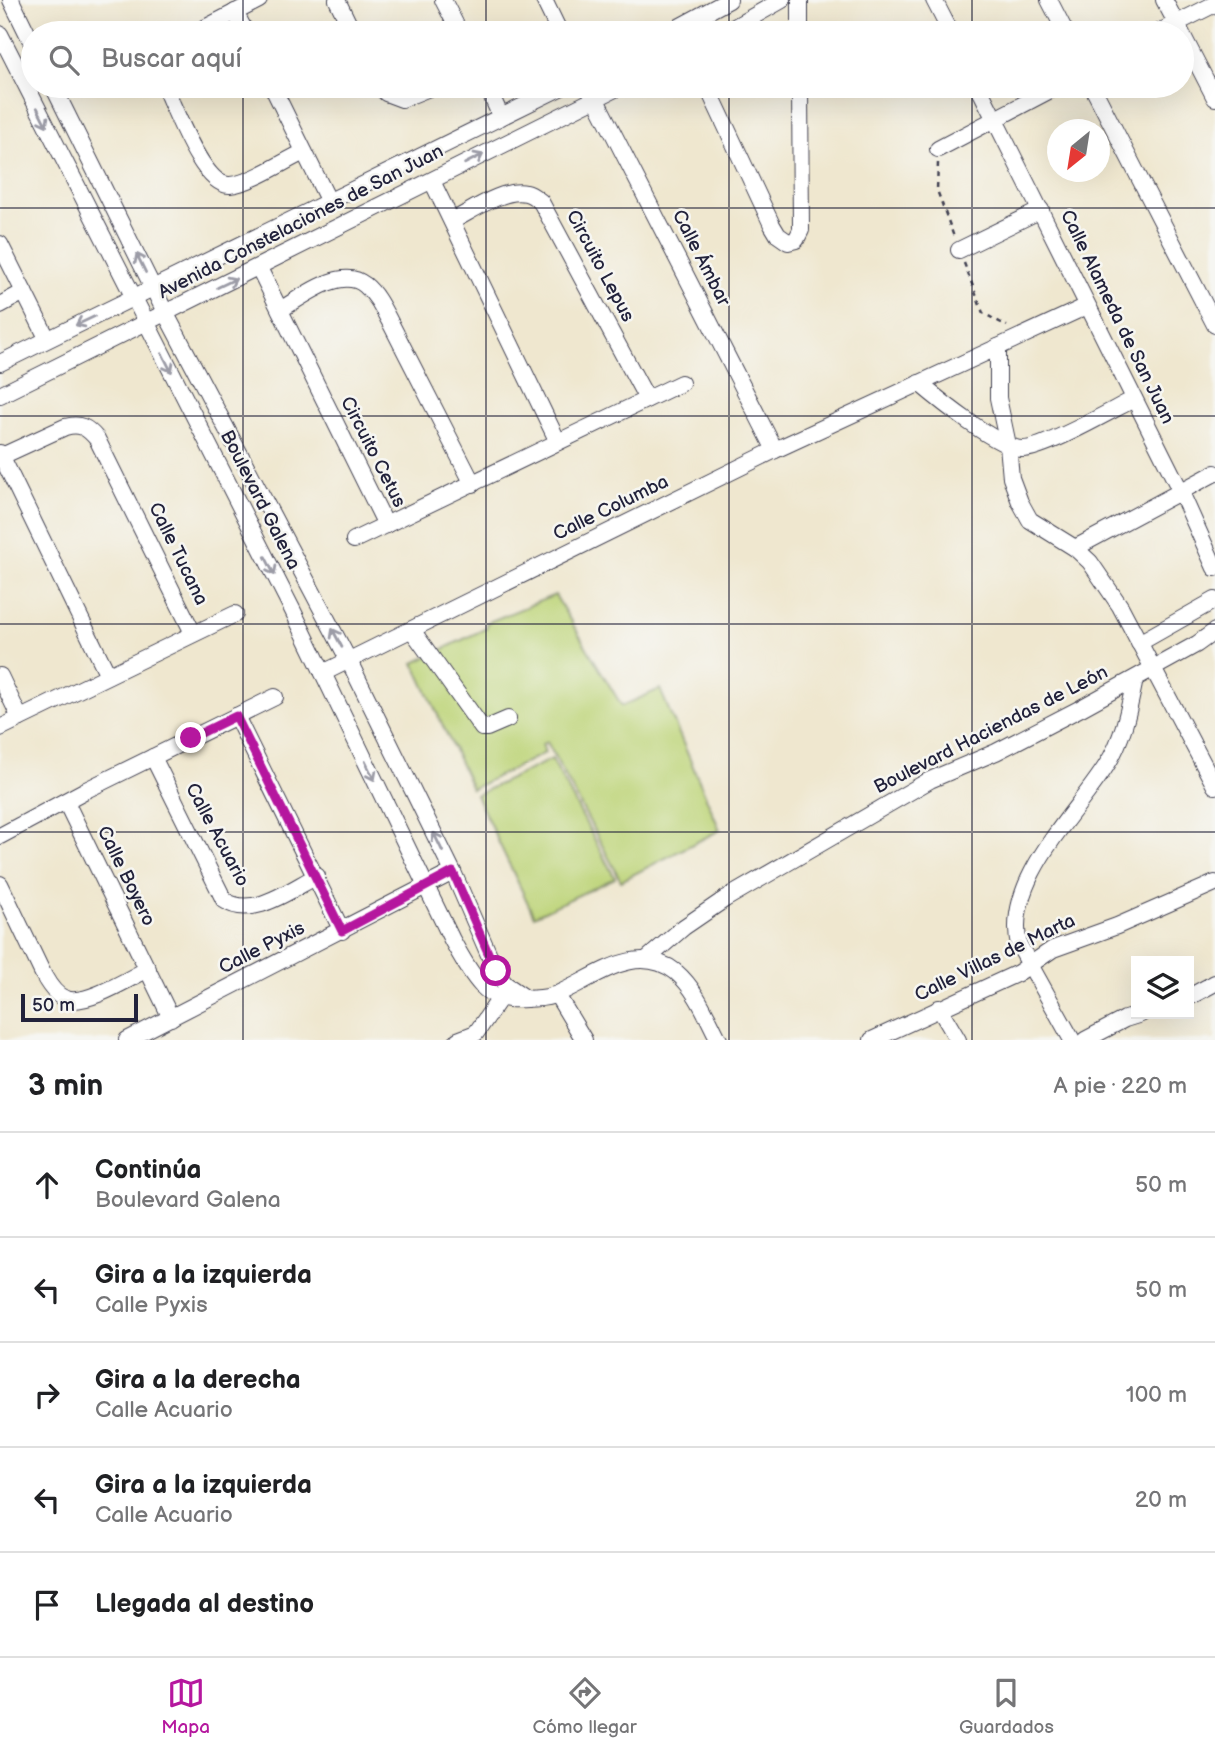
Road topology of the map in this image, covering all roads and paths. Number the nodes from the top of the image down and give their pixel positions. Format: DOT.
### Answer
graph roads {
  1 [pos="11,0"];
  2 [pos="259,0"];
  3 [pos="337,0"];
  4 [pos="443,0"];
  5 [pos="544,0"];
  6 [pos="729,0"];
  7 [pos="782,0"];
  8 [pos="800,0"];
  9 [pos="934,0"];
  10 [pos="1049,0"];
  11 [pos="1164,0"];
  12 [pos="1215,4"];
  13 [pos="235,12"];
  14 [pos="21,21"];
  15 [pos="218,21"];
  16 [pos="240,21"];
  17 [pos="348,21"];
  18 [pos="454,21"];
  19 [pos="554,21"];
  20 [pos="690,21"];
  21 [pos="745,21"];
  22 [pos="800,21"];
  23 [pos="945,21"];
  24 [pos="1060,21"];
  25 [pos="1175,21"];
  26 [pos="1192,21"];
  27 [pos="0,34"];
  28 [pos="1194,57"];
  29 [pos="21,75"];
  30 [pos="32,98"];
  31 [pos="60,98"];
  32 [pos="170,98"];
  33 [pos="278,98"];
  34 [pos="492,98"];
  35 [pos="540,98"];
  36 [pos="581,98"];
  37 [pos="595,98"];
  38 [pos="713,98"];
  39 [pos="800,98"];
  40 [pos="984,98"];
  41 [pos="1036,98"];
  42 [pos="1098,98"];
  43 [pos="1215,98"];
  44 [pos="501,117"];
  45 [pos="995,120"];
  46 [pos="938,149"];
  47 [pos="304,152"];
  48 [pos="432,181"];
  49 [pos="329,202"];
  50 [pos="1041,210"];
  51 [pos="452,221"];
  52 [pos="0,244"];
  53 [pos="959,250"];
  54 [pos="259,268"];
  55 [pos="153,288"];
  56 [pos="24,292"];
  57 [pos="134,298"];
  58 [pos="0,305"];
  59 [pos="1087,306"];
  60 [pos="280,310"];
  61 [pos="166,314"];
  62 [pos="146,322"];
  63 [pos="1215,325"];
  64 [pos="47,338"];
  65 [pos="998,348"];
  66 [pos="0,363"];
  67 [pos="681,383"];
  68 [pos="919,383"];
  69 [pos="0,395"];
  70 [pos="647,399"];
  71 [pos="1134,399"];
  72 [pos="558,442"];
  73 [pos="1008,445"];
  74 [pos="775,450"];
  75 [pos="1,455"];
  76 [pos="1215,473"];
  77 [pos="473,484"];
  78 [pos="1180,490"];
  79 [pos="386,525"];
  80 [pos="354,540"];
  81 [pos="1075,548"];
  82 [pos="1215,568"];
  83 [pos="1215,600"];
  84 [pos="235,614"];
  85 [pos="412,629"];
  86 [pos="1215,631"];
  87 [pos="193,633"];
  88 [pos="1139,643"];
  89 [pos="349,661"];
  90 [pos="1154,668"];
  91 [pos="323,673"];
  92 [pos="108,675"];
  93 [pos="0,676"];
  94 [pos="1135,679"];
  95 [pos="275,697"];
  96 [pos="236,716"];
  97 [pos="20,718"];
  98 [pos="508,719"];
  99 [pos="0,728"];
  100 [pos="153,757"];
  101 [pos="1215,786"];
  102 [pos="66,802"];
  103 [pos="0,836"];
  104 [pos="453,872"];
  105 [pos="317,876"];
  106 [pos="1215,883"];
  107 [pos="0,884"];
  108 [pos="427,887"];
  109 [pos="342,931"];
  110 [pos="647,959"];
  111 [pos="1029,966"];
  112 [pos="148,969"];
  113 [pos="1215,983"];
  114 [pos="504,992"];
  115 [pos="1194,994"];
  116 [pos="557,995"];
  117 [pos="940,1008"];
  118 [pos="1131,1017"];
  119 [pos="170,1018"];
  120 [pos="478,1037"];
  121 [pos="127,1040"];
  122 [pos="458,1040"];
  123 [pos="584,1040"];
  124 [pos="719,1040"];
  125 [pos="872,1040"];
  126 [pos="958,1040"];
  127 [pos="1072,1040"];
  128 [pos="1085,1040"];
  1 -- 14 [label="street"];
  2 -- 13 [label="street"];
  3 -- 17 [label="street"];
  4 -- 18 [label="street"];
  5 -- 19 [label="street"];
  6 -- 20 [label="street"];
  7 -- 21 [label="street"];
  8 -- 22 [label="street"];
  9 -- 23 [label="street"];
  10 -- 24 [label="street"];
  11 -- 25 [label="street"];
  12 -- 26 [label="street"];
  13 -- 15 [label="street"];
  13 -- 16 [label="street"];
  27 -- 29 [label="street, Boulevard Galena, one-way"];
  28 -- 43 [label="street"];
  30 -- 57 [label="street, Boulevard Galena, one-way"];
  55 -- 31 [label="street, Boulevard Galena, one-way"];
  32 -- 47 [label="street"];
  33 -- 47 [label="street"];
  34 -- 44 [label="street"];
  35 -- 44 [label="street, Avenida Constelaciones de San Juan"];
  48 -- 36 [label="street, Avenida Constelaciones de San Juan, one-way"];
  37 -- 74 [label="street, Calle Ámbar"];
  38 -- 39 [label="street"];
  40 -- 45 [label="street, Calle Alameda de San Juan"];
  41 -- 45 [label="street"];
  42 -- 63 [label="street"];
  44 -- 49 [label="street, Avenida Constelaciones de San Juan"];
  45 -- 46 [label="street"];
  45 -- 50 [label="street, Calle Alameda de San Juan"];
  47 -- 49 [label="street"];
  48 -- 51 [label="street"];
  48 -- 54 [label="street, Avenida Constelaciones de San Juan"];
  49 -- 55 [label="street, Avenida Constelaciones de San Juan"];
  50 -- 53 [label="street"];
  50 -- 59 [label="street, Calle Alameda de San Juan"];
  51 -- 70 [label="street, Circuito Lepus"];
  51 -- 72 [label="street"];
  52 -- 56 [label="street"];
  54 -- 60 [label="street, Circuito Cetus"];
  61 -- 54 [label="street, Avenida Constelaciones de San Juan, one-way"];
  55 -- 57 [label="street, Avenida Constelaciones de San Juan"];
  55 -- 61 [label="street, Boulevard Galena"];
  56 -- 58 [label="street"];
  56 -- 64 [label="street"];
  57 -- 62 [label="street, Boulevard Galena"];
  57 -- 64 [label="street, Avenida Constelaciones de San Juan, one-way"];
  59 -- 65 [label="street, Calle Columba"];
  59 -- 71 [label="street, Calle Alameda de San Juan"];
  60 -- 77 [label="street"];
  60 -- 79 [label="street, Circuito Cetus"];
  61 -- 62 [label="street, Avenida Constelaciones de San Juan"];
  89 -- 61 [label="street, Boulevard Galena, one-way"];
  62 -- 69 [label="street, Avenida Constelaciones de San Juan"];
  62 -- 91 [label="street, Boulevard Galena, one-way"];
  64 -- 66 [label="street, Avenida Constelaciones de San Juan"];
  65 -- 68 [label="street, Calle Columba"];
  65 -- 73 [label="street"];
  67 -- 70 [label="street, Circuito Cetus"];
  68 -- 73 [label="street"];
  68 -- 74 [label="street, Calle Columba"];
  70 -- 72 [label="street, Circuito Cetus"];
  71 -- 73 [label="street"];
  71 -- 78 [label="street, Calle Alameda de San Juan"];
  72 -- 77 [label="street, Circuito Cetus"];
  73 -- 81 [label="street"];
  74 -- 85 [label="street, Calle Columba"];
  75 -- 87 [label="street, Calle Tucana"];
  75 -- 92 [label="street, Calle Tucana"];
  76 -- 78 [label="street"];
  77 -- 79 [label="street, Circuito Cetus"];
  78 -- 81 [label="street"];
  78 -- 82 [label="street, Calle Alameda de San Juan"];
  79 -- 80 [label="street"];
  81 -- 88 [label="street"];
  83 -- 88 [label="street"];
  84 -- 87 [label="street"];
  85 -- 89 [label="street, Calle Columba"];
  85 -- 98 [label="street"];
  86 -- 90 [label="street, Boulevard Haciendas de León"];
  87 -- 92 [label="street, Calle Tucana"];
  88 -- 90 [label="street"];
  89 -- 91 [label="street, Calle Columba"];
  104 -- 89 [label="street, Boulevard Galena, one-way"];
  90 -- 94 [label="street, Boulevard Haciendas de León"];
  90 -- 101 [label="street"];
  91 -- 108 [label="street, Boulevard Galena, one-way"];
  92 -- 97 [label="street"];
  93 -- 97 [label="street"];
  94 -- 110 [label="street, Boulevard Haciendas de León"];
  94 -- 111 [label="street"];
  95 -- 96 [label="street"];
  96 -- 100 [label="street"];
  96 -- 105 [label="street"];
  97 -- 99 [label="street"];
  100 -- 102 [label="street"];
  100 -- 105 [label="street, Calle Acuario"];
  102 -- 103 [label="street"];
  102 -- 112 [label="street, Calle Boyero"];
  104 -- 108 [label="street, Calle Pyxis"];
  104 -- 114 [label="street, Boulevard Galena"];
  105 -- 109 [label="street"];
  106 -- 111 [label="street, Calle Villas de Marta"];
  107 -- 112 [label="street"];
  108 -- 109 [label="street, Calle Pyxis"];
  108 -- 114 [label="street, Boulevard Galena"];
  109 -- 119 [label="street, Calle Pyxis"];
  110 -- 116 [label="street"];
  110 -- 124 [label="street"];
  111 -- 117 [label="street, Calle Villas de Marta"];
  111 -- 127 [label="street"];
  112 -- 119 [label="street, Calle Boyero"];
  113 -- 115 [label="street"];
  114 -- 116 [label="street"];
  114 -- 120 [label="street"];
  116 -- 123 [label="street"];
  117 -- 125 [label="street, Calle Villas de Marta"];
  117 -- 126 [label="street"];
  118 -- 128 [label="street"];
  119 -- 121 [label="street, Calle Pyxis"];
  120 -- 122 [label="street"];
}
